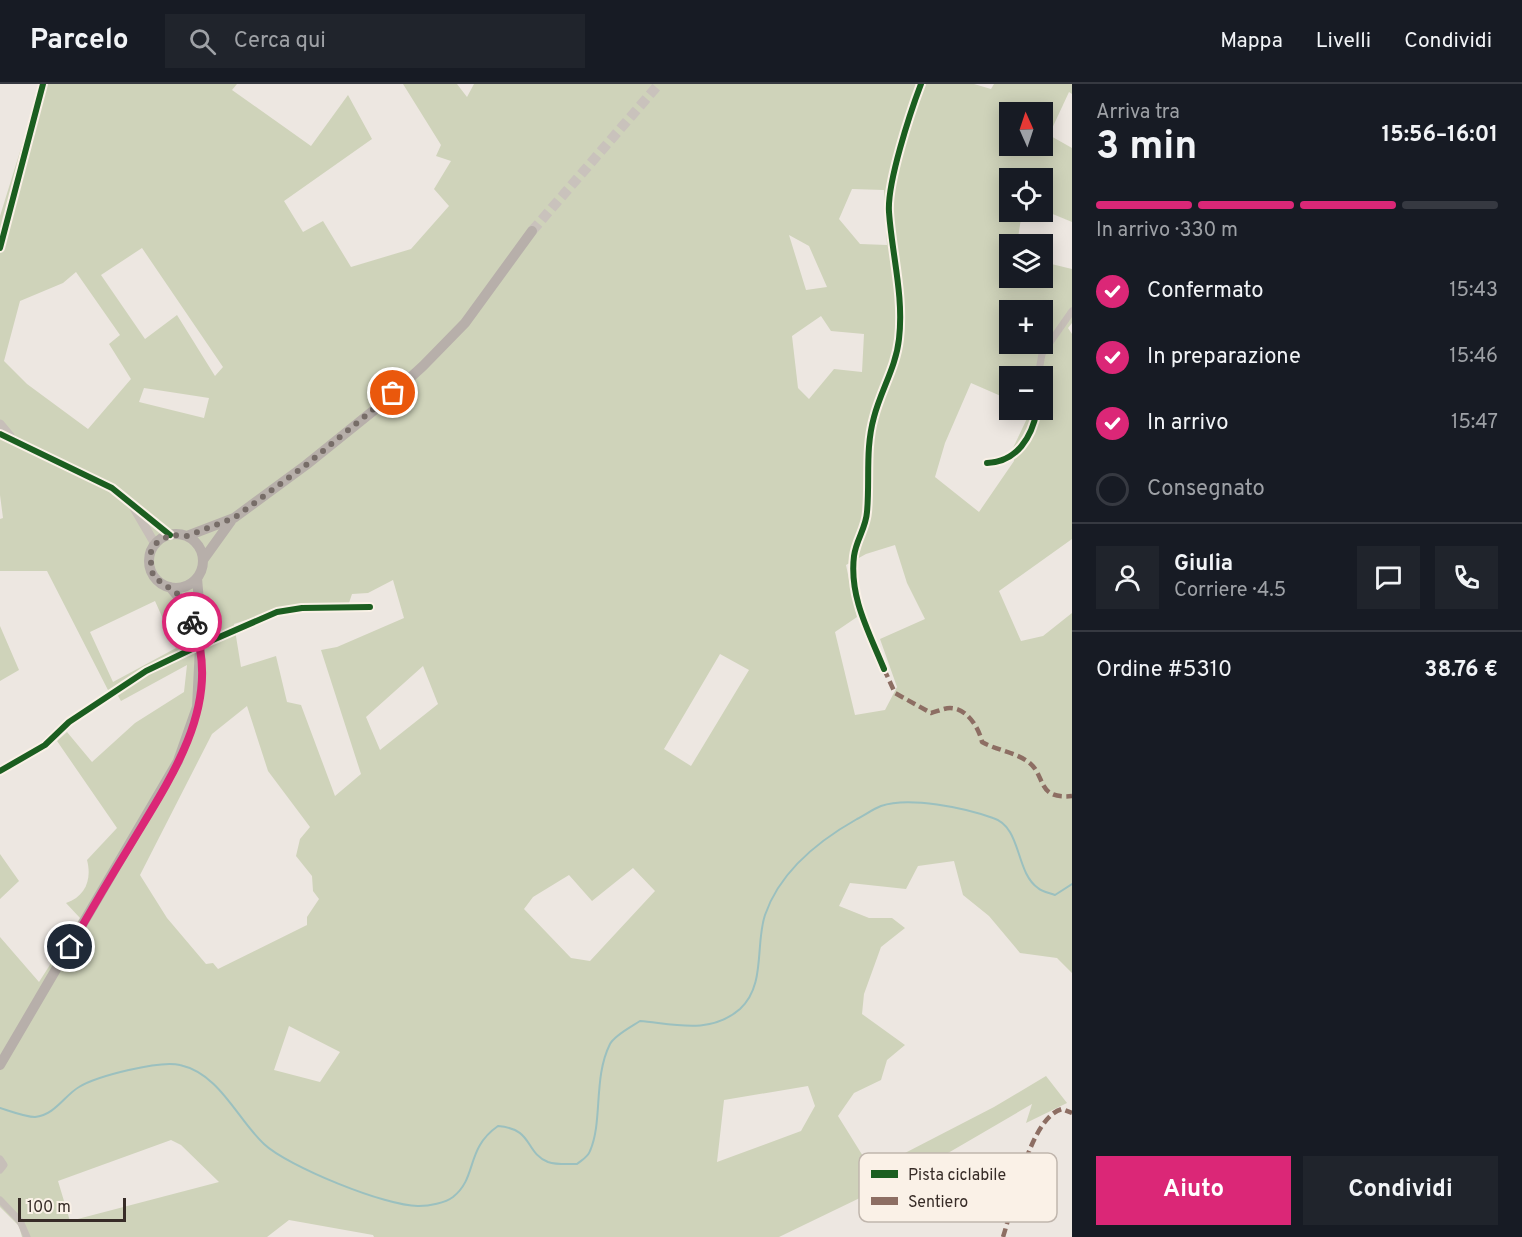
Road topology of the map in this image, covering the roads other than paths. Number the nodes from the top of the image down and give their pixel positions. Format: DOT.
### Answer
graph roads {
  1 [pos="43,84"];
  2 [pos="921,84"];
  3 [pos="532,231"];
  4 [pos="0,248"];
  5 [pos="1072,311"];
  6 [pos="1040,366"];
  7 [pos="1034,420"];
  8 [pos="0,424"];
  9 [pos="0,434"];
  10 [pos="14,440"];
  11 [pos="987,463"];
  12 [pos="130,501"];
  13 [pos="234,518"];
  14 [pos="170,535"];
  15 [pos="187,536"];
  16 [pos="155,544"];
  17 [pos="203,560"];
  18 [pos="197,578"];
  19 [pos="171,587"];
  20 [pos="370,607"];
  21 [pos="198,645"];
  22 [pos="884,669"];
  23 [pos="0,771"];
  24 [pos="0,1065"];
  25 [pos="0,1159"];
  26 [pos="0,1170"];
  27 [pos="0,1200"];
  28 [pos="27,1237"];
  1 -- 4 [label="street"];
  2 -- 22 [label="street"];
  3 -- 13 [label="main road"];
  5 -- 6 [label="street"];
  7 -- 11 [label="street"];
  8 -- 10 [label="street"];
  9 -- 10 [label="street"];
  10 -- 12 [label="street"];
  12 -- 14 [label="street"];
  12 -- 16 [label="street"];
  13 -- 15 [label="main road"];
  13 -- 17 [label="main road"];
  14 -- 15 [label="main road"];
  14 -- 16 [label="main road"];
  15 -- 17 [label="main road"];
  16 -- 19 [label="main road"];
  17 -- 18 [label="main road"];
  18 -- 19 [label="main road"];
  18 -- 21 [label="main road"];
  19 -- 21 [label="main road"];
  20 -- 21 [label="street"];
  21 -- 23 [label="street"];
  21 -- 24 [label="main road"];
  25 -- 26 [label="street"];
  27 -- 28 [label="street"];
}
